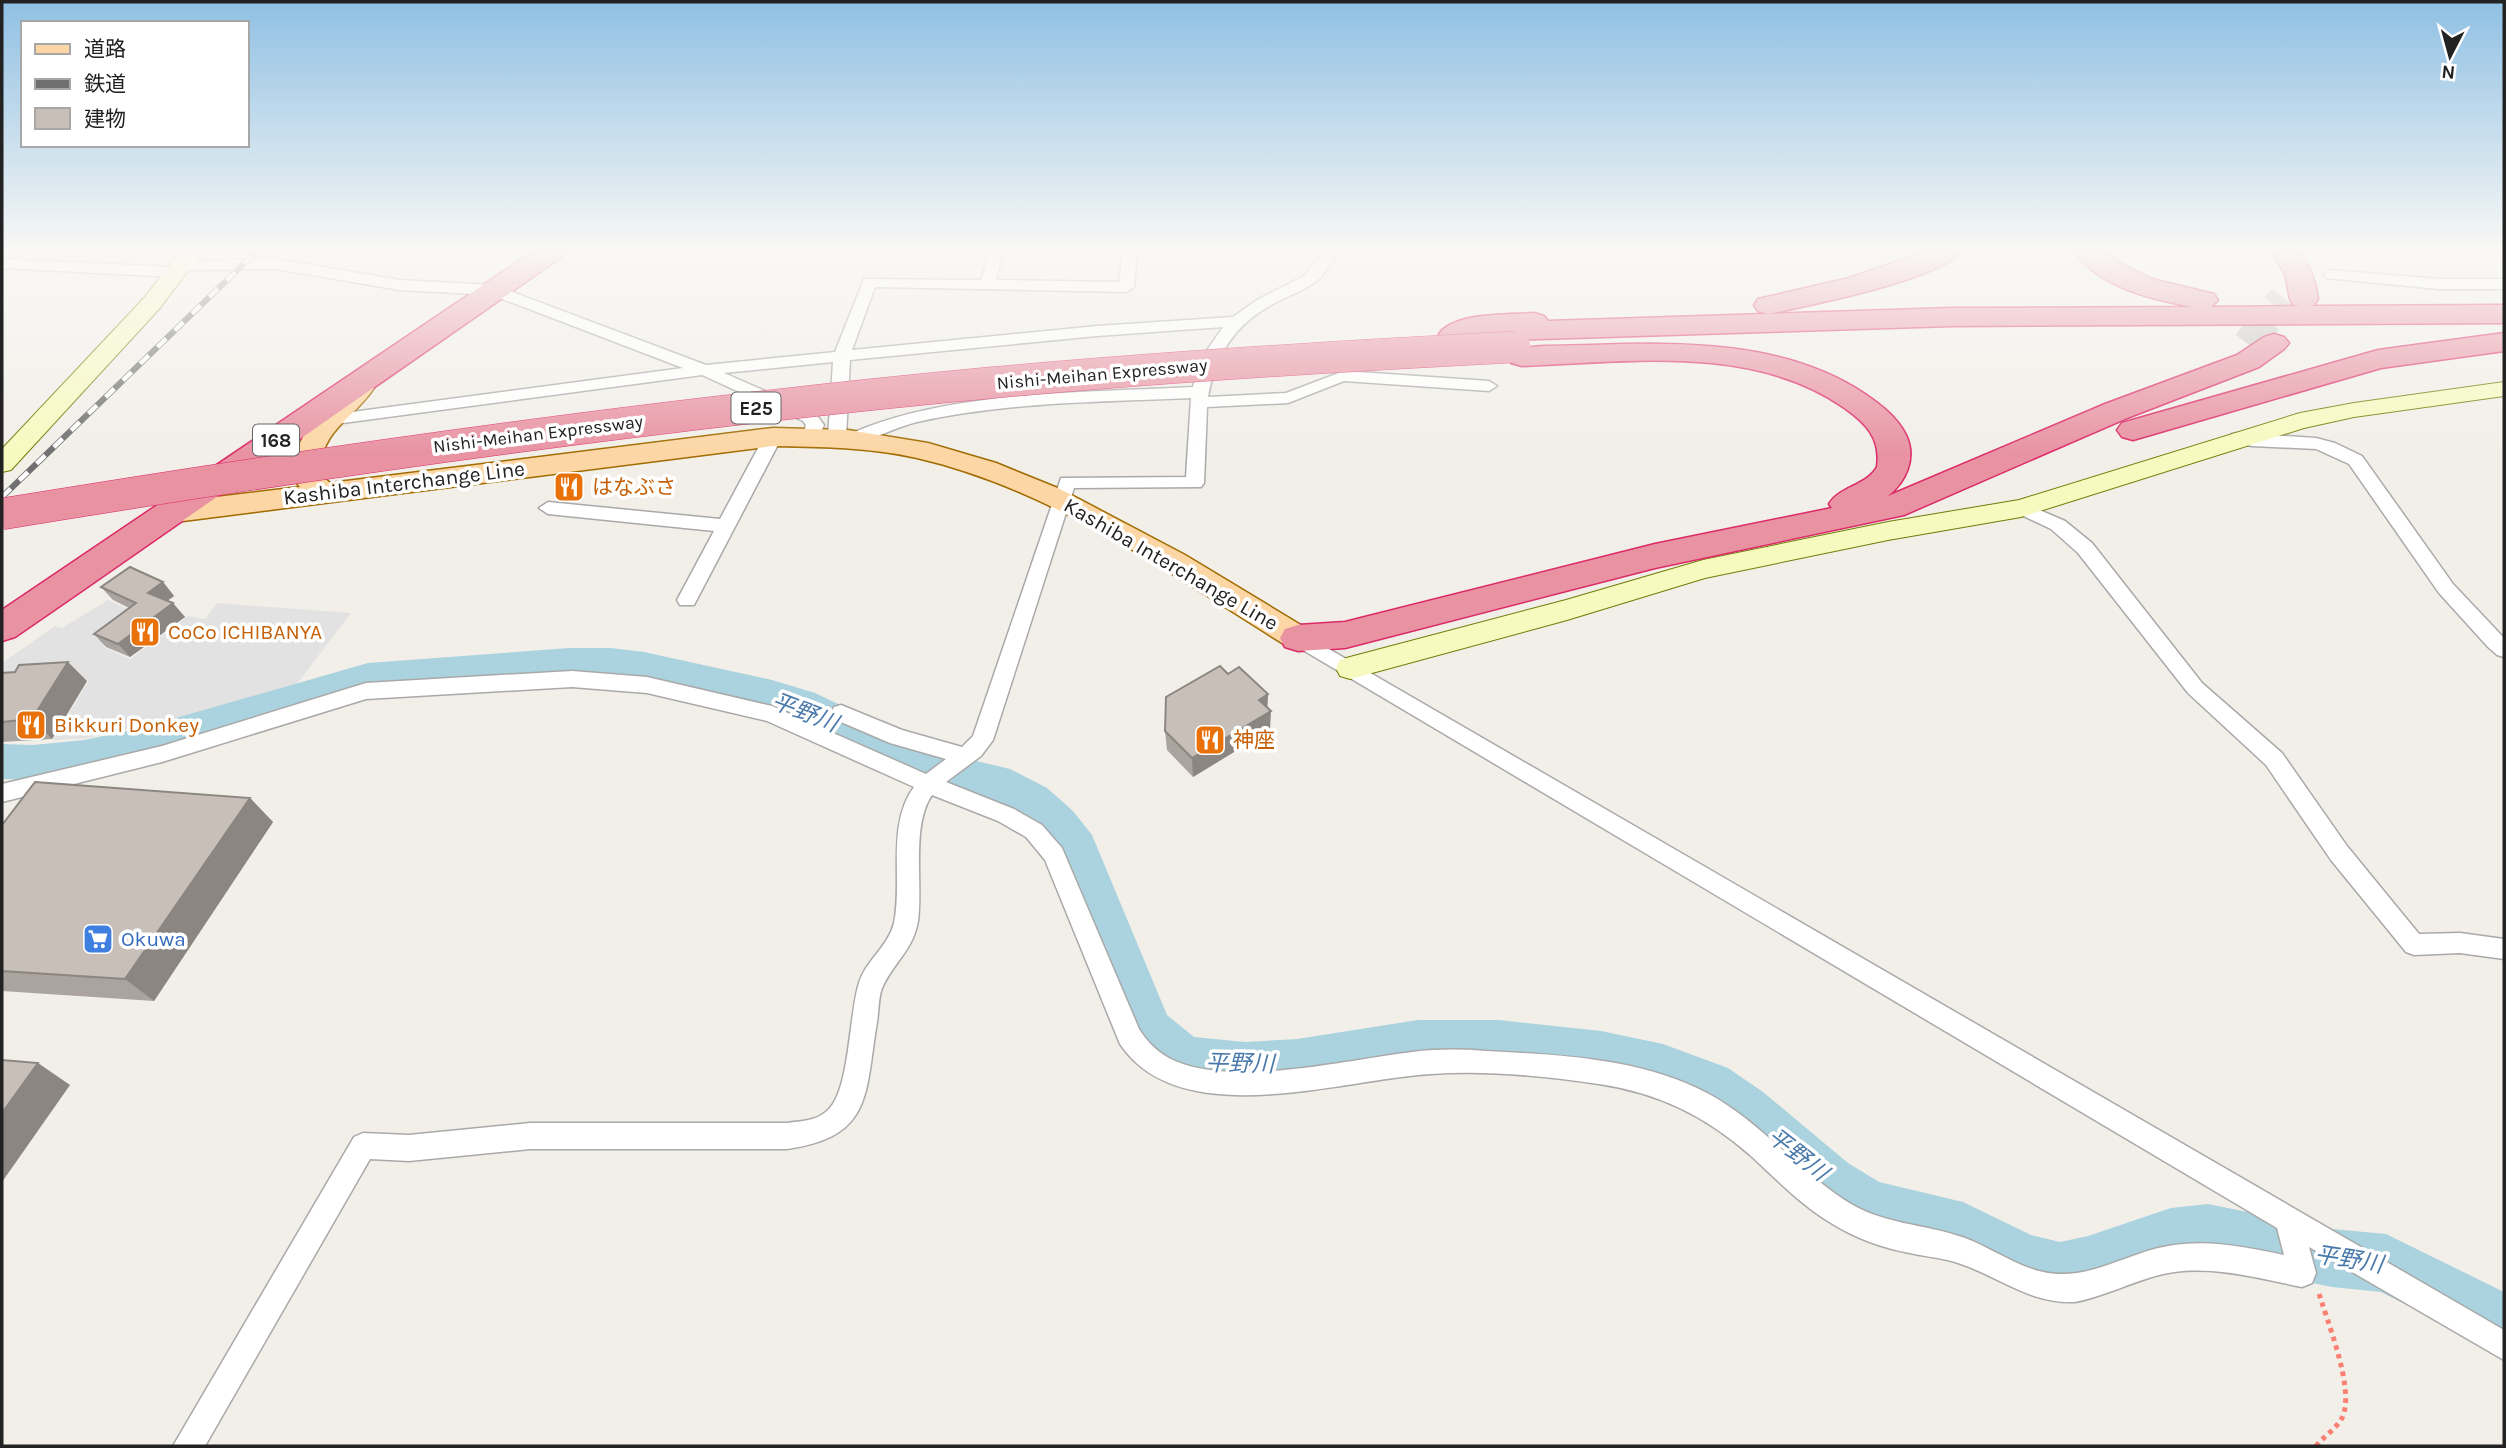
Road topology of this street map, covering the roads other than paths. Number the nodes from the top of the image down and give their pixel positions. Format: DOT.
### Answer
graph roads {
  1 [pos="137,320"];
  2 [pos="450,320"];
  3 [pos="572,320"];
  4 [pos="855,320"];
  5 [pos="1661,320"];
  6 [pos="1902,320"];
  7 [pos="1238,321"];
  8 [pos="2504,331"];
  9 [pos="1511,340"];
  10 [pos="2504,342"];
  11 [pos="399,354"];
  12 [pos="842,356"];
  13 [pos="704,370"];
  14 [pos="1489,386"];
  15 [pos="2504,389"];
  16 [pos="1199,397"];
  17 [pos="328,420"];
  18 [pos="835,436"];
  19 [pos="774,437"];
  20 [pos="2238,438"];
  21 [pos="2,464"];
  22 [pos="322,493"];
  23 [pos="2,496"];
  24 [pos="1061,499"];
  25 [pos="1846,504"];
  26 [pos="1892,507"];
  27 [pos="548,508"];
  28 [pos="2021,508"];
  29 [pos="175,512"];
  30 [pos="2,514"];
  31 [pos="726,526"];
  32 [pos="687,600"];
  33 [pos="2,628"];
  34 [pos="1298,638"];
  35 [pos="2504,650"];
  36 [pos="1350,668"];
  37 [pos="841,713"];
  38 [pos="947,770"];
  39 [pos="2,793"];
  40 [pos="2504,950"];
  41 [pos="2288,1218"];
  42 [pos="2504,1346"];
  43 [pos="188,1446"];
  1 -- 21 [label="street"];
  2 -- 11 [label="highway, 168"];
  3 -- 13 [label="street"];
  4 -- 12 [label="street"];
  5 -- 9 [label="highway"];
  6 -- 9 [label="highway, Nishi-Meihan Expressway / E25"];
  7 -- 12 [label="street"];
  7 -- 16 [label="street"];
  8 -- 9 [label="highway, Nishi-Meihan Expressway / E25"];
  9 -- 23 [label="highway, Nishi-Meihan Expressway / E25"];
  9 -- 25 [label="highway"];
  9 -- 30 [label="highway, Nishi-Meihan Expressway / E25, bridge"];
  10 -- 26 [label="highway"];
  11 -- 17 [label="main road"];
  11 -- 29 [label="highway, 168"];
  12 -- 13 [label="street"];
  12 -- 18 [label="street"];
  13 -- 17 [label="street"];
  13 -- 18 [label="street"];
  14 -- 16 [label="street"];
  15 -- 20 [label="street"];
  16 -- 18 [label="street"];
  16 -- 24 [label="street"];
  17 -- 22 [label="main road"];
  18 -- 19 [label="main road, Kashiba Interchange Line"];
  18 -- 24 [label="main road, Kashiba Interchange Line"];
  19 -- 22 [label="main road, Kashiba Interchange Line"];
  19 -- 31 [label="street"];
  20 -- 28 [label="street"];
  20 -- 35 [label="street"];
  22 -- 29 [label="main road, Kashiba Interchange Line"];
  24 -- 34 [label="main road, Kashiba Interchange Line"];
  24 -- 38 [label="street"];
  25 -- 26 [label="highway"];
  25 -- 34 [label="highway"];
  26 -- 34 [label="highway"];
  27 -- 31 [label="street"];
  28 -- 36 [label="street"];
  28 -- 40 [label="street"];
  29 -- 33 [label="highway, 168"];
  31 -- 32 [label="street"];
  34 -- 36 [label="street"];
  36 -- 41 [label="street"];
  37 -- 38 [label="street"];
  38 -- 39 [label="street"];
  38 -- 41 [label="street"];
  38 -- 43 [label="street"];
  41 -- 42 [label="street"];
}
